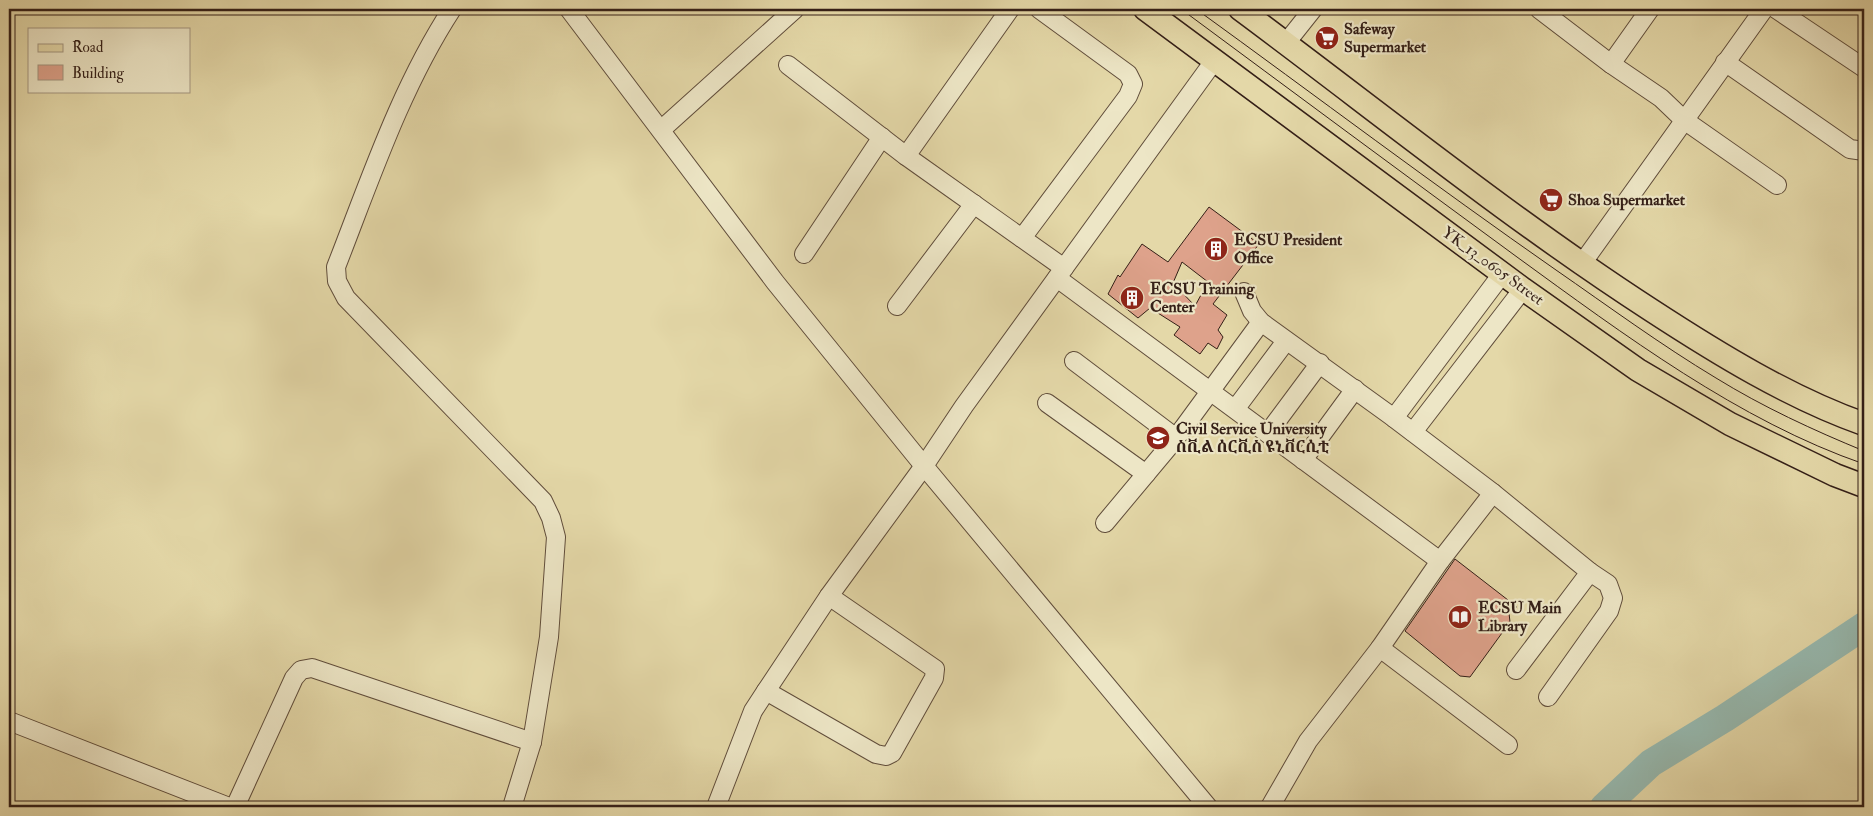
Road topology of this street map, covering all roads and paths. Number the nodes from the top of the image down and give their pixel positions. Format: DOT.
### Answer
graph roads {
  1 [pos="452,9"];
  2 [pos="569,9"];
  3 [pos="795,9"];
  4 [pos="1010,9"];
  5 [pos="1039,9"];
  6 [pos="1145,9"];
  7 [pos="1240,9"];
  8 [pos="1313,9"];
  9 [pos="1539,9"];
  10 [pos="1650,9"];
  11 [pos="1764,9"];
  12 [pos="1776,9"];
  13 [pos="1286,43"];
  14 [pos="1214,61"];
  15 [pos="1726,62"];
  16 [pos="788,64"];
  17 [pos="1611,64"];
  18 [pos="1864,68"];
  19 [pos="1684,120"];
  20 [pos="662,129"];
  21 [pos="882,137"];
  22 [pos="1864,151"];
  23 [pos="906,156"];
  24 [pos="1777,185"];
  25 [pos="974,204"];
  26 [pos="1022,238"];
  27 [pos="804,254"];
  28 [pos="1581,265"];
  29 [pos="1061,273"];
  30 [pos="1502,274"];
  31 [pos="1523,289"];
  32 [pos="1244,292"];
  33 [pos="897,306"];
  34 [pos="1261,322"];
  35 [pos="1286,341"];
  36 [pos="1074,361"];
  37 [pos="1320,363"];
  38 [pos="1355,389"];
  39 [pos="1209,391"];
  40 [pos="1047,403"];
  41 [pos="1236,408"];
  42 [pos="1394,418"];
  43 [pos="1864,424"];
  44 [pos="1268,432"];
  45 [pos="1413,432"];
  46 [pos="1176,438"];
  47 [pos="1303,460"];
  48 [pos="924,466"];
  49 [pos="1146,474"];
  50 [pos="1864,486"];
  51 [pos="1492,493"];
  52 [pos="1105,524"];
  53 [pos="1440,561"];
  54 [pos="1590,572"];
  55 [pos="829,596"];
  56 [pos="1380,648"];
  57 [pos="1516,670"];
  58 [pos="766,691"];
  59 [pos="1548,697"];
  60 [pos="9,721"];
  61 [pos="532,742"];
  62 [pos="1508,744"];
  63 [pos="229,807"];
  64 [pos="235,807"];
  65 [pos="512,807"];
  66 [pos="716,807"];
  67 [pos="1208,807"];
  68 [pos="1270,807"];
  1 -- 61 [label="street"];
  2 -- 20 [label="street"];
  3 -- 20 [label="street"];
  4 -- 23 [label="street"];
  5 -- 26 [label="street"];
  6 -- 14 [label="main road, YK_13_0605 Street"];
  7 -- 13 [label="main road"];
  8 -- 13 [label="street"];
  9 -- 17 [label="street"];
  10 -- 17 [label="street"];
  11 -- 15 [label="street"];
  12 -- 18 [label="street"];
  13 -- 28 [label="main road"];
  14 -- 29 [label="street"];
  14 -- 30 [label="main road, YK_13_0605 Street"];
  15 -- 19 [label="street"];
  15 -- 22 [label="street"];
  16 -- 21 [label="street"];
  17 -- 19 [label="street"];
  19 -- 24 [label="street"];
  19 -- 28 [label="street"];
  20 -- 48 [label="street"];
  21 -- 23 [label="street"];
  21 -- 27 [label="street"];
  23 -- 25 [label="street"];
  25 -- 26 [label="street"];
  25 -- 33 [label="street"];
  26 -- 29 [label="street"];
  28 -- 43 [label="main road"];
  29 -- 39 [label="street"];
  29 -- 48 [label="street"];
  30 -- 31 [label="main road, YK_13_0605 Street"];
  30 -- 42 [label="street"];
  31 -- 45 [label="street"];
  31 -- 50 [label="main road, YK_13_0605 Street"];
  32 -- 34 [label="street"];
  34 -- 35 [label="street"];
  34 -- 39 [label="street"];
  35 -- 37 [label="street"];
  35 -- 41 [label="street"];
  36 -- 46 [label="street"];
  37 -- 38 [label="street"];
  37 -- 44 [label="street"];
  38 -- 42 [label="street"];
  38 -- 47 [label="street"];
  39 -- 41 [label="street"];
  39 -- 46 [label="street"];
  40 -- 49 [label="street"];
  41 -- 44 [label="street"];
  42 -- 45 [label="street"];
  44 -- 47 [label="street"];
  45 -- 51 [label="street"];
  46 -- 49 [label="street"];
  47 -- 53 [label="street"];
  48 -- 55 [label="street"];
  48 -- 67 [label="street"];
  49 -- 52 [label="street"];
  51 -- 53 [label="street"];
  51 -- 54 [label="street"];
  53 -- 56 [label="street"];
  54 -- 57 [label="street"];
  54 -- 59 [label="street"];
  55 -- 58 [label="street"];
  55 -- 58 [label="street"];
  56 -- 62 [label="street"];
  56 -- 68 [label="street"];
  58 -- 66 [label="street"];
  60 -- 63 [label="street"];
  61 -- 64 [label="street"];
  61 -- 65 [label="street"];
}
